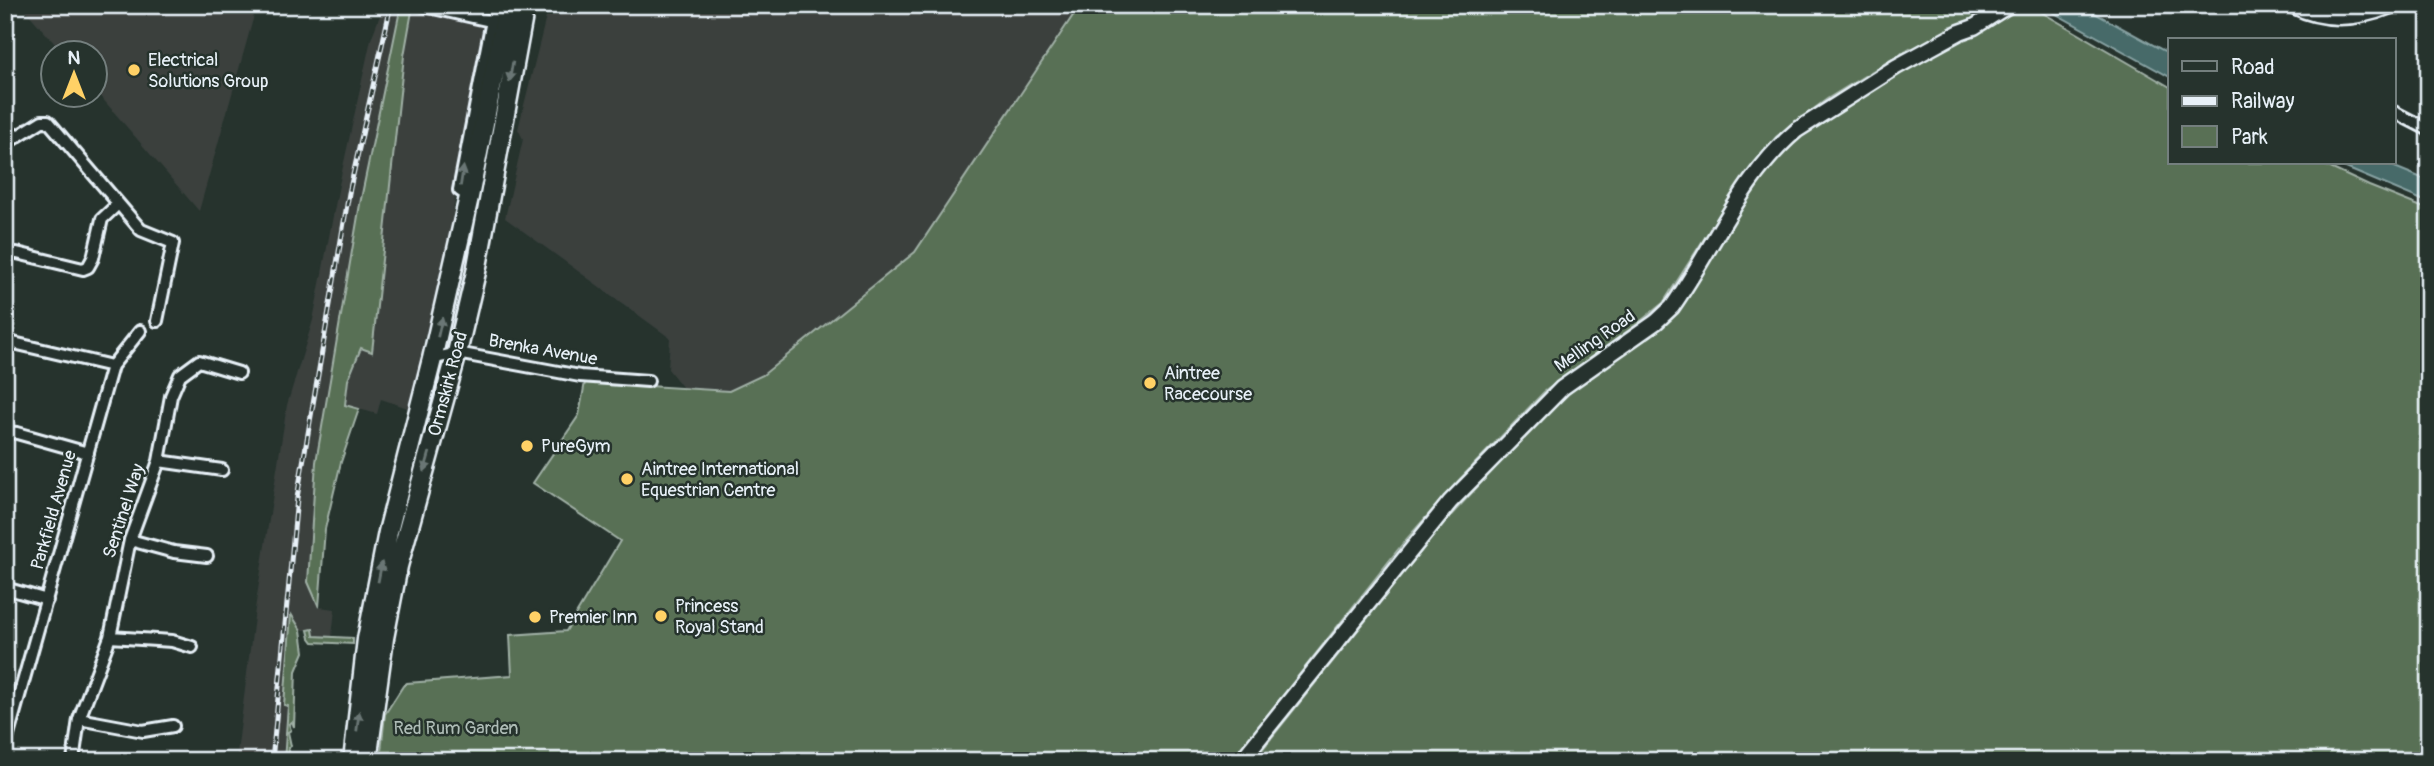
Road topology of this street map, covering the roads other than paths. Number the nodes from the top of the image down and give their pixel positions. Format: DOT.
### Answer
graph roads {
  1 [pos="420,5"];
  2 [pos="495,5"];
  3 [pos="508,5"];
  4 [pos="525,5"];
  5 [pos="2008,5"];
  6 [pos="2294,5"];
  7 [pos="2390,5"];
  8 [pos="491,21"];
  9 [pos="2396,113"];
  10 [pos="2429,130"];
  11 [pos="5,144"];
  12 [pos="470,197"];
  13 [pos="118,204"];
  14 [pos="5,253"];
  15 [pos="157,321"];
  16 [pos="140,331"];
  17 [pos="5,341"];
  18 [pos="457,353"];
  19 [pos="432,359"];
  20 [pos="112,366"];
  21 [pos="239,373"];
  22 [pos="648,381"];
  23 [pos="5,432"];
  24 [pos="88,453"];
  25 [pos="159,461"];
  26 [pos="222,470"];
  27 [pos="130,540"];
  28 [pos="207,556"];
  29 [pos="5,588"];
  30 [pos="47,600"];
  31 [pos="110,637"];
  32 [pos="191,647"];
  33 [pos="79,719"];
  34 [pos="173,726"];
  35 [pos="5,746"];
  36 [pos="73,761"];
  37 [pos="353,761"];
  38 [pos="368,761"];
  39 [pos="1241,761"];
  1 -- 8 [label="street"];
  2 -- 8 [label="street"];
  3 -- 12 [label="highway, Ormskirk Road"];
  4 -- 18 [label="highway, Ormskirk Road, one-way"];
  5 -- 39 [label="street, Melling Road"];
  6 -- 7 [label="main road"];
  12 -- 8 [label="street, one-way"];
  9 -- 10 [label="street"];
  11 -- 13 [label="street"];
  19 -- 12 [label="highway, Ormskirk Road, one-way"];
  13 -- 14 [label="street"];
  13 -- 15 [label="street"];
  16 -- 20 [label="street, Parkfield Avenue"];
  17 -- 20 [label="street"];
  18 -- 19 [label="street, Brenka Avenue"];
  18 -- 22 [label="street, Brenka Avenue"];
  18 -- 38 [label="highway, Ormskirk Road, one-way"];
  37 -- 19 [label="highway, Ormskirk Road, one-way"];
  20 -- 24 [label="street, Parkfield Avenue"];
  21 -- 25 [label="street, Sentinel Way"];
  23 -- 24 [label="street"];
  24 -- 30 [label="street, Parkfield Avenue"];
  25 -- 26 [label="street"];
  25 -- 27 [label="street, Sentinel Way"];
  27 -- 28 [label="street"];
  27 -- 31 [label="street, Sentinel Way"];
  29 -- 30 [label="street"];
  30 -- 35 [label="street, Parkfield Avenue"];
  31 -- 32 [label="street"];
  31 -- 33 [label="street, Sentinel Way"];
  33 -- 34 [label="street"];
  33 -- 36 [label="street, Sentinel Way"];
}
